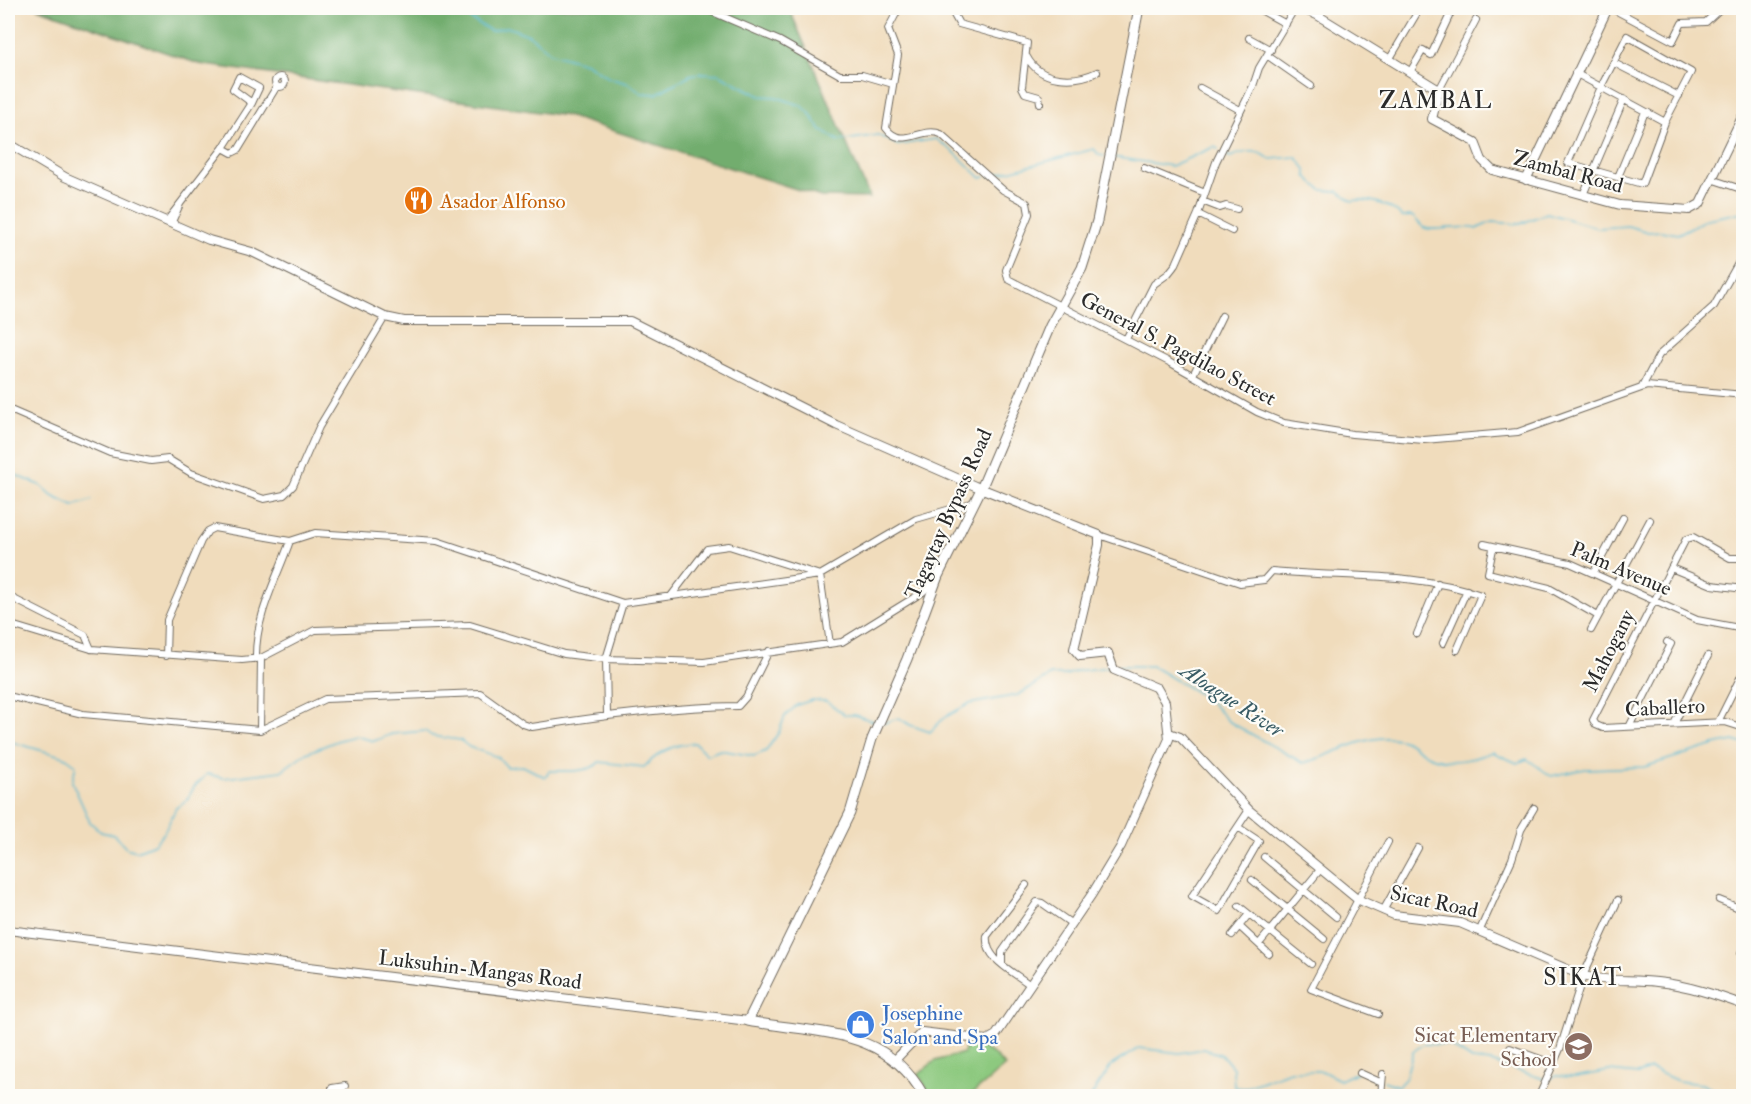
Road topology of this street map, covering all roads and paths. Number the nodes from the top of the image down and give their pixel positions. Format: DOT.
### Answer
graph roads {
  1 [pos="688,8"];
  2 [pos="899,8"];
  3 [pos="957,8"];
  4 [pos="1139,8"];
  5 [pos="1257,8"];
  6 [pos="1295,8"];
  7 [pos="1300,8"];
  8 [pos="1420,8"];
  9 [pos="1453,8"];
  10 [pos="1610,8"];
  11 [pos="1720,8"];
  12 [pos="1320,11"];
  13 [pos="1476,20"];
  14 [pos="1286,24"];
  15 [pos="1249,38"];
  16 [pos="1269,53"];
  17 [pos="1026,57"];
  18 [pos="1389,60"];
  19 [pos="1614,63"];
  20 [pos="1097,72"];
  21 [pos="1410,72"];
  22 [pos="1575,73"];
  23 [pos="893,84"];
  24 [pos="277,86"];
  25 [pos="1311,86"];
  26 [pos="1601,87"];
  27 [pos="1200,88"];
  28 [pos="1439,90"];
  29 [pos="257,96"];
  30 [pos="1679,96"];
  31 [pos="1624,99"];
  32 [pos="268,102"];
  33 [pos="252,103"];
  34 [pos="1040,103"];
  35 [pos="1240,110"];
  36 [pos="1645,112"];
  37 [pos="1743,113"];
  38 [pos="1665,122"];
  39 [pos="8,143"];
  40 [pos="223,148"];
  41 [pos="1144,168"];
  42 [pos="1592,170"];
  43 [pos="1618,177"];
  44 [pos="1526,180"];
  45 [pos="1714,180"];
  46 [pos="1743,190"];
  47 [pos="1205,192"];
  48 [pos="1583,195"];
  49 [pos="1202,201"];
  50 [pos="1237,209"];
  51 [pos="1198,214"];
  52 [pos="169,223"];
  53 [pos="1232,231"];
  54 [pos="1743,253"];
  55 [pos="1062,305"];
  56 [pos="1222,316"];
  57 [pos="385,317"];
  58 [pos="1126,339"];
  59 [pos="1193,375"];
  60 [pos="1642,387"];
  61 [pos="1743,395"];
  62 [pos="8,409"];
  63 [pos="981,489"];
  64 [pos="975,502"];
  65 [pos="1623,518"];
  66 [pos="1650,519"];
  67 [pos="1098,535"];
  68 [pos="290,541"];
  69 [pos="1484,544"];
  70 [pos="1496,547"];
  71 [pos="1743,558"];
  72 [pos="1671,567"];
  73 [pos="1594,572"];
  74 [pos="820,574"];
  75 [pos="938,576"];
  76 [pos="1617,582"];
  77 [pos="1438,583"];
  78 [pos="1743,589"];
  79 [pos="1467,590"];
  80 [pos="8,596"];
  81 [pos="672,596"];
  82 [pos="1654,600"];
  83 [pos="623,603"];
  84 [pos="1598,616"];
  85 [pos="8,624"];
  86 [pos="1743,629"];
  87 [pos="1591,630"];
  88 [pos="1418,634"];
  89 [pos="1443,642"];
  90 [pos="1667,642"];
  91 [pos="830,644"];
  92 [pos="91,649"];
  93 [pos="1457,650"];
  94 [pos="769,651"];
  95 [pos="166,656"];
  96 [pos="1708,656"];
  97 [pos="259,659"];
  98 [pos="606,659"];
  99 [pos="1743,670"];
  100 [pos="8,696"];
  101 [pos="608,715"];
  102 [pos="1593,718"];
  103 [pos="1718,722"];
  104 [pos="1674,724"];
  105 [pos="1630,725"];
  106 [pos="1743,728"];
  107 [pos="260,730"];
  108 [pos="1169,733"];
  109 [pos="1534,808"];
  110 [pos="1249,810"];
  111 [pos="1238,827"];
  112 [pos="1388,842"];
  113 [pos="1418,849"];
  114 [pos="1264,857"];
  115 [pos="1320,871"];
  116 [pos="1252,880"];
  117 [pos="1026,885"];
  118 [pos="1303,891"];
  119 [pos="1357,899"];
  120 [pos="1618,900"];
  121 [pos="1719,900"];
  122 [pos="1239,906"];
  123 [pos="1288,909"];
  124 [pos="1743,910"];
  125 [pos="1383,911"];
  126 [pos="1249,914"];
  127 [pos="1336,917"];
  128 [pos="1072,924"];
  129 [pos="1239,926"];
  130 [pos="8,930"];
  131 [pos="1480,930"];
  132 [pos="1270,931"];
  133 [pos="1232,935"];
  134 [pos="1324,939"];
  135 [pos="1259,944"];
  136 [pos="1743,944"];
  137 [pos="1741,953"];
  138 [pos="1269,954"];
  139 [pos="1002,964"];
  140 [pos="1311,964"];
  141 [pos="1582,976"];
  142 [pos="1030,985"];
  143 [pos="1743,1005"];
  144 [pos="1378,1014"];
  145 [pos="748,1021"];
  146 [pos="1510,1048"];
  147 [pos="895,1060"];
  148 [pos="1554,1064"];
  149 [pos="1360,1073"];
  150 [pos="1383,1074"];
  151 [pos="1382,1083"];
  152 [pos="332,1088"];
  153 [pos="337,1096"];
  154 [pos="924,1096"];
  155 [pos="1384,1096"];
  156 [pos="1539,1096"];
  1 -- 23 [label="street"];
  2 -- 23 [label="street, General S. Pagdilao Street"];
  3 -- 17 [label="street"];
  4 -- 55 [label="main road, Tagaytay Bypass Road"];
  5 -- 14 [label="street"];
  6 -- 14 [label="street"];
  7 -- 12 [label="street"];
  8 -- 18 [label="street"];
  9 -- 21 [label="street"];
  10 -- 11 [label="street"];
  10 -- 22 [label="street"];
  12 -- 18 [label="street"];
  13 -- 28 [label="street"];
  14 -- 16 [label="street"];
  15 -- 16 [label="street"];
  16 -- 25 [label="street"];
  16 -- 35 [label="street"];
  17 -- 20 [label="street"];
  17 -- 34 [label="street"];
  18 -- 21 [label="street"];
  19 -- 26 [label="street"];
  19 -- 30 [label="street"];
  19 -- 30 [label="street"];
  21 -- 28 [label="street"];
  22 -- 26 [label="street"];
  22 -- 44 [label="street"];
  23 -- 55 [label="street, General S. Pagdilao Street"];
  24 -- 32 [label="street"];
  26 -- 31 [label="street"];
  26 -- 42 [label="street"];
  27 -- 35 [label="street"];
  28 -- 44 [label="street, Zambal Road"];
  29 -- 32 [label="street"];
  29 -- 33 [label="street"];
  29 -- 33 [label="street"];
  30 -- 38 [label="street"];
  31 -- 36 [label="street"];
  31 -- 42 [label="street"];
  32 -- 40 [label="street"];
  33 -- 40 [label="street"];
  35 -- 47 [label="street"];
  36 -- 38 [label="street"];
  36 -- 43 [label="street"];
  37 -- 45 [label="street, Zambal Road"];
  38 -- 43 [label="street"];
  39 -- 52 [label="street"];
  40 -- 52 [label="street"];
  41 -- 47 [label="street"];
  42 -- 43 [label="street"];
  42 -- 48 [label="street"];
  44 -- 48 [label="street, Zambal Road"];
  45 -- 46 [label="street"];
  45 -- 48 [label="street, Zambal Road"];
  47 -- 49 [label="street"];
  49 -- 50 [label="street"];
  49 -- 51 [label="street"];
  51 -- 53 [label="street"];
  51 -- 58 [label="street"];
  52 -- 57 [label="street"];
  54 -- 60 [label="street"];
  55 -- 58 [label="street, General S. Pagdilao Street"];
  55 -- 63 [label="main road, Tagaytay Bypass Road"];
  56 -- 59 [label="street"];
  57 -- 62 [label="street"];
  57 -- 63 [label="street"];
  58 -- 59 [label="street, General S. Pagdilao Street"];
  59 -- 60 [label="street, General S. Pagdilao Street"];
  60 -- 61 [label="street, General S. Pagdilao Street"];
  63 -- 64 [label="main road, Tagaytay Bypass Road"];
  63 -- 67 [label="street"];
  64 -- 74 [label="street"];
  64 -- 75 [label="main road, Tagaytay Bypass Road"];
  65 -- 73 [label="street"];
  66 -- 76 [label="street"];
  67 -- 77 [label="street"];
  67 -- 108 [label="street"];
  68 -- 83 [label="street"];
  68 -- 95 [label="street"];
  68 -- 97 [label="street"];
  69 -- 70 [label="street, Palm Avenue"];
  70 -- 73 [label="street, Palm Avenue"];
  70 -- 84 [label="street"];
  71 -- 72 [label="street, Mahogany"];
  72 -- 78 [label="street"];
  72 -- 82 [label="street, Mahogany"];
  73 -- 76 [label="street, Palm Avenue"];
  74 -- 81 [label="street"];
  74 -- 81 [label="street"];
  74 -- 91 [label="street"];
  75 -- 91 [label="street"];
  75 -- 145 [label="main road, Tagaytay Bypass Road"];
  76 -- 82 [label="street, Palm Avenue"];
  76 -- 84 [label="street"];
  77 -- 79 [label="street"];
  77 -- 88 [label="street"];
  79 -- 89 [label="street"];
  79 -- 93 [label="street"];
  80 -- 92 [label="street"];
  81 -- 83 [label="street"];
  82 -- 86 [label="street, Palm Avenue"];
  82 -- 102 [label="street, Mahogany"];
  83 -- 98 [label="street"];
  84 -- 87 [label="street"];
  85 -- 92 [label="street"];
  90 -- 105 [label="street"];
  91 -- 94 [label="street"];
  92 -- 95 [label="street"];
  94 -- 98 [label="street"];
  94 -- 101 [label="street"];
  95 -- 97 [label="street"];
  96 -- 104 [label="street"];
  97 -- 98 [label="street"];
  97 -- 107 [label="street"];
  98 -- 101 [label="street"];
  99 -- 103 [label="street"];
  100 -- 107 [label="street"];
  101 -- 107 [label="street"];
  102 -- 105 [label="street, Caballero"];
  103 -- 104 [label="street, Caballero"];
  103 -- 106 [label="street, Caballero"];
  104 -- 105 [label="street, Caballero"];
  108 -- 110 [label="street, Sicat Road"];
  108 -- 128 [label="street"];
  109 -- 131 [label="street"];
  110 -- 111 [label="street"];
  110 -- 115 [label="street, Sicat Road"];
  111 -- 111 [label="street"];
  112 -- 119 [label="street"];
  113 -- 125 [label="street"];
  114 -- 118 [label="street"];
  115 -- 118 [label="street"];
  115 -- 119 [label="street, Sicat Road"];
  116 -- 123 [label="street"];
  117 -- 139 [label="street"];
  118 -- 123 [label="street"];
  118 -- 127 [label="street"];
  119 -- 125 [label="street, Sicat Road"];
  119 -- 144 [label="street"];
  120 -- 141 [label="street"];
  121 -- 124 [label="street"];
  122 -- 126 [label="street"];
  123 -- 132 [label="street"];
  123 -- 134 [label="street"];
  125 -- 131 [label="street, Sicat Road"];
  126 -- 129 [label="street"];
  126 -- 132 [label="street"];
  128 -- 139 [label="street"];
  128 -- 142 [label="street"];
  129 -- 133 [label="street"];
  129 -- 135 [label="street"];
  130 -- 145 [label="street, Luksuhin-Mangas Road"];
  131 -- 141 [label="street, Sicat Road"];
  132 -- 135 [label="street"];
  132 -- 140 [label="street"];
  135 -- 138 [label="street"];
  136 -- 137 [label="street"];
  139 -- 142 [label="street"];
  141 -- 143 [label="street, Sicat Road"];
  141 -- 148 [label="street"];
  142 -- 147 [label="street"];
  145 -- 147 [label="main road, Luksuhin-Mangas Road"];
  146 -- 148 [label="street"];
  147 -- 154 [label="main road, Luksuhin-Mangas Road"];
  148 -- 156 [label="street"];
  149 -- 151 [label="street"];
  150 -- 151 [label="street"];
  151 -- 155 [label="street"];
  152 -- 153 [label="street"];
}
